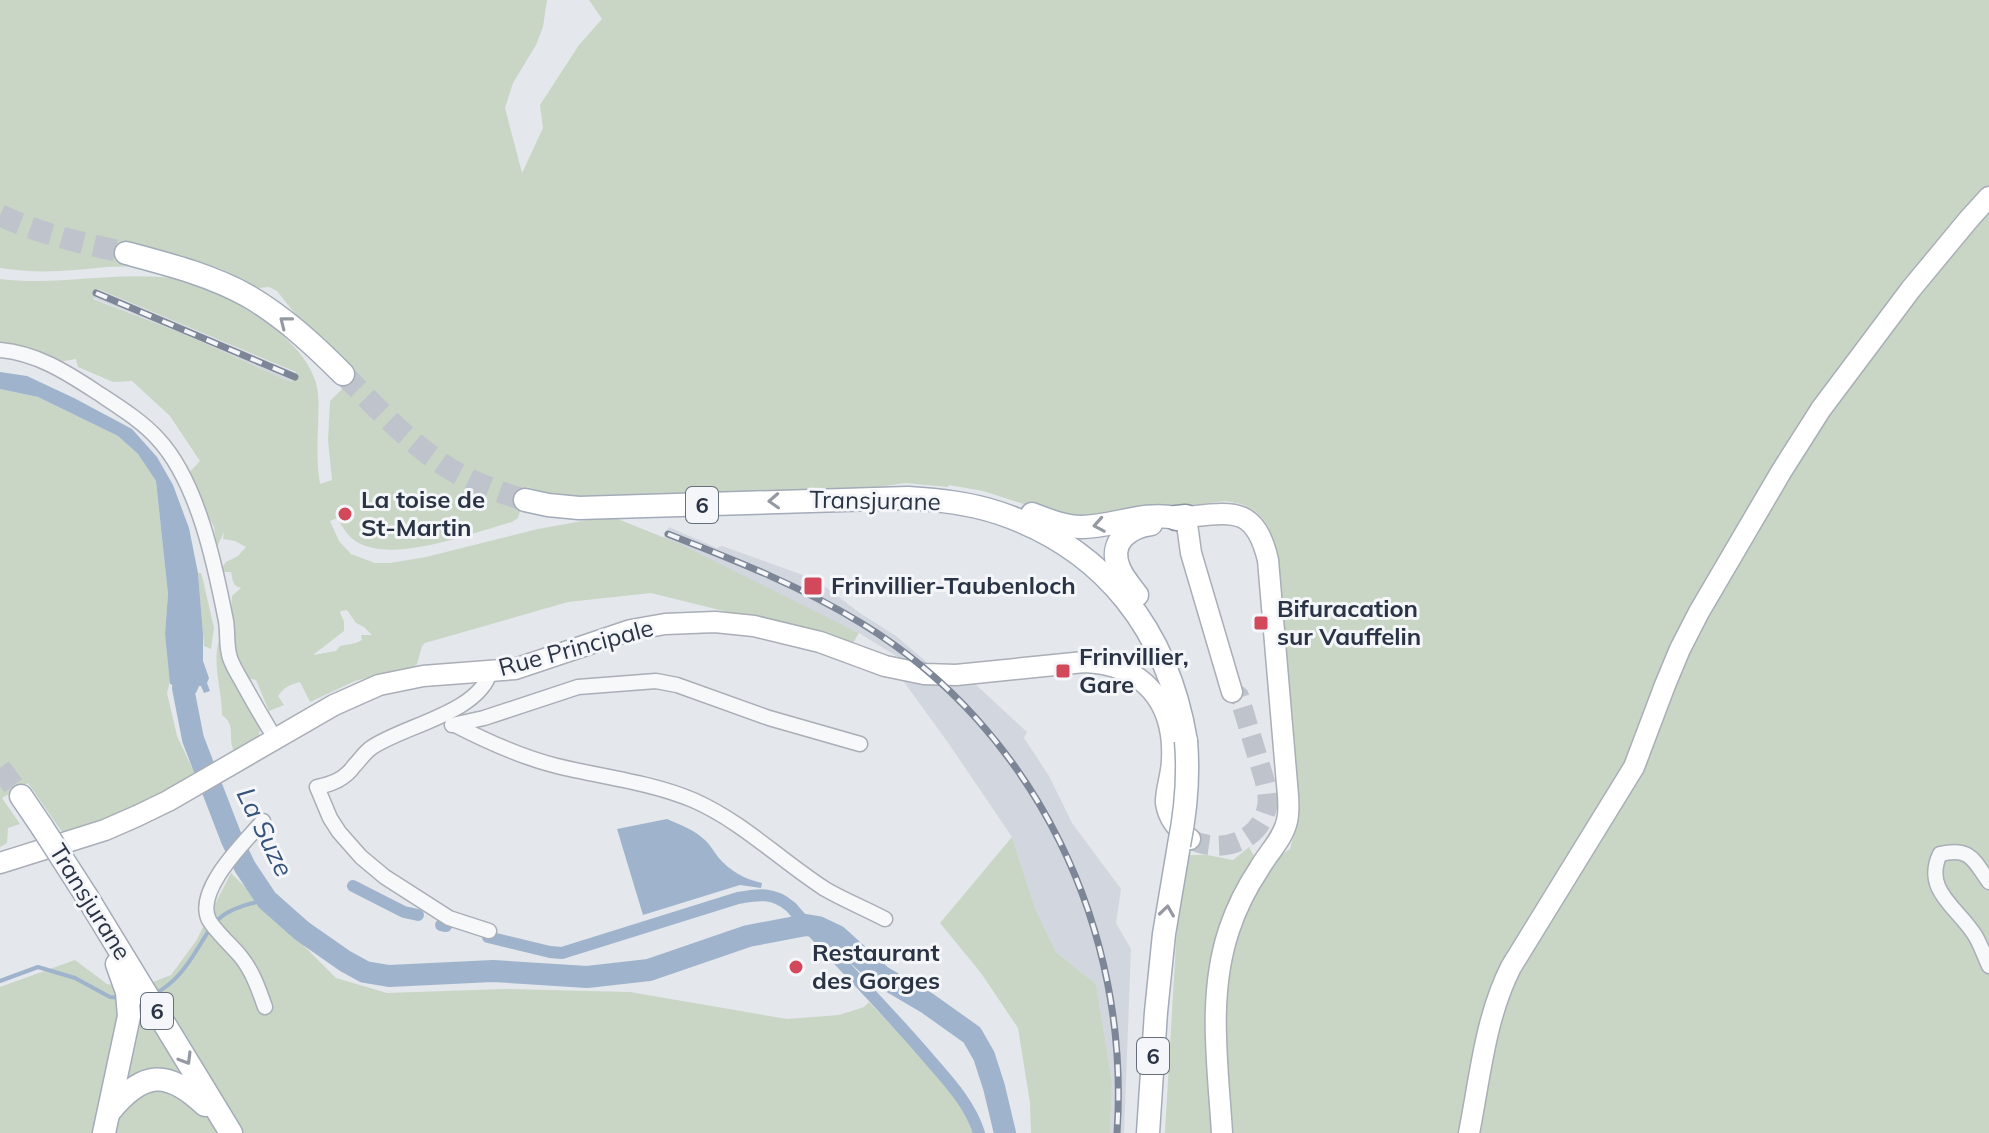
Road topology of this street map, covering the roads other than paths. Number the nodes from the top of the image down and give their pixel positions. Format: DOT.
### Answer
graph roads {
  1 [pos="1989,197"];
  2 [pos="126,253"];
  3 [pos="0,350"];
  4 [pos="343,374"];
  5 [pos="525,500"];
  6 [pos="961,503"];
  7 [pos="1181,517"];
  8 [pos="1108,565"];
  9 [pos="490,672"];
  10 [pos="1232,692"];
  11 [pos="432,721"];
  12 [pos="455,725"];
  13 [pos="270,741"];
  14 [pos="860,744"];
  15 [pos="24,800"];
  16 [pos="263,821"];
  17 [pos="1187,837"];
  18 [pos="0,863"];
  19 [pos="1989,882"];
  20 [pos="87,897"];
  21 [pos="885,919"];
  22 [pos="489,931"];
  23 [pos="1989,966"];
  24 [pos="265,1007"];
  25 [pos="110,1111"];
  26 [pos="229,1130"];
  27 [pos="104,1133"];
  28 [pos="1148,1133"];
  29 [pos="1222,1133"];
  30 [pos="1469,1133"];
  1 -- 30 [label="street"];
  4 -- 2 [label="main road, one-way"];
  3 -- 13 [label="street"];
  6 -- 5 [label="main road, Transjurane / 6, one-way"];
  7 -- 6 [label="main road, one-way"];
  6 -- 8 [label="main road, Transjurane / 6"];
  7 -- 8 [label="main road"];
  7 -- 10 [label="street"];
  7 -- 29 [label="street"];
  8 -- 17 [label="main road, 6, bridge"];
  9 -- 11 [label="street"];
  9 -- 13 [label="street, Rue Principale"];
  9 -- 17 [label="street, Rue Principale"];
  11 -- 12 [label="street"];
  11 -- 22 [label="street"];
  12 -- 14 [label="street"];
  12 -- 21 [label="street"];
  13 -- 18 [label="street, Rue Principale"];
  15 -- 20 [label="main road, Transjurane / 6, bridge"];
  16 -- 24 [label="street"];
  28 -- 17 [label="main road, 6, one-way"];
  19 -- 23 [label="street"];
  20 -- 25 [label="main road"];
  20 -- 26 [label="main road, Transjurane / 6, one-way"];
  25 -- 26 [label="main road"];
  25 -- 27 [label="main road"];
}
